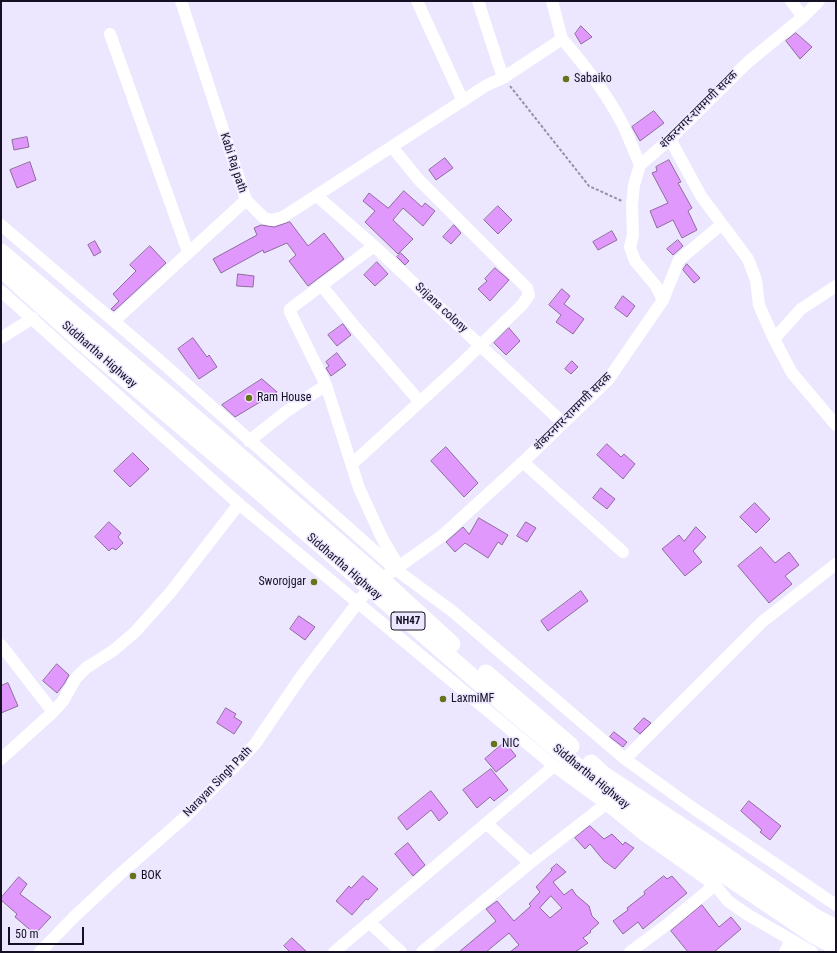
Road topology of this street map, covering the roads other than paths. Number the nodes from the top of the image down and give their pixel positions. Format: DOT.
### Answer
graph roads {
  1 [pos="180,1"];
  2 [pos="417,1"];
  3 [pos="478,1"];
  4 [pos="552,1"];
  5 [pos="791,1"];
  6 [pos="819,1"];
  7 [pos="803,17"];
  8 [pos="110,34"];
  9 [pos="562,40"];
  10 [pos="503,78"];
  11 [pos="464,101"];
  12 [pos="670,139"];
  13 [pos="392,148"];
  14 [pos="640,165"];
  15 [pos="317,196"];
  16 [pos="246,200"];
  17 [pos="722,224"];
  18 [pos="1,225"];
  19 [pos="374,246"];
  20 [pos="1,252"];
  21 [pos="188,252"];
  22 [pos="1,269"];
  23 [pos="321,285"];
  24 [pos="836,286"];
  25 [pos="1,291"];
  26 [pos="663,300"];
  27 [pos="33,318"];
  28 [pos="114,321"];
  29 [pos="1,338"];
  30 [pos="774,339"];
  31 [pos="480,345"];
  32 [pos="326,385"];
  33 [pos="420,402"];
  34 [pos="563,423"];
  35 [pos="836,425"];
  36 [pos="249,441"];
  37 [pos="523,462"];
  38 [pos="352,464"];
  39 [pos="239,504"];
  40 [pos="623,552"];
  41 [pos="836,564"];
  42 [pos="397,568"];
  43 [pos="375,584"];
  44 [pos="358,602"];
  45 [pos="1,645"];
  46 [pos="53,712"];
  47 [pos="1,759"];
  48 [pos="625,760"];
  49 [pos="554,766"];
  50 [pos="606,804"];
  51 [pos="486,823"];
  52 [pos="530,863"];
  53 [pos="715,885"];
  54 [pos="836,905"];
  55 [pos="832,920"];
  56 [pos="369,922"];
  57 [pos="809,944"];
  58 [pos="836,947"];
  59 [pos="786,949"];
  60 [pos="40,952"];
  61 [pos="334,952"];
  62 [pos="402,952"];
  63 [pos="422,952"];
  64 [pos="630,952"];
  1 -- 16 [label="street, Kabi Raj path"];
  2 -- 11 [label="street"];
  3 -- 10 [label="street"];
  4 -- 9 [label="street"];
  5 -- 7 [label="street"];
  6 -- 7 [label="street, शंकरनगर-राममणी सदक"];
  7 -- 12 [label="street, शंकरनगर-राममणी सदक"];
  8 -- 21 [label="street"];
  9 -- 10 [label="street"];
  9 -- 14 [label="street"];
  10 -- 11 [label="street"];
  11 -- 13 [label="street"];
  12 -- 14 [label="street, शंकरनगर-राममणी सदक"];
  12 -- 17 [label="street"];
  13 -- 15 [label="street"];
  13 -- 31 [label="street"];
  14 -- 26 [label="street"];
  15 -- 16 [label="street"];
  15 -- 19 [label="street, Srijana colony"];
  16 -- 21 [label="street, Kabi Raj path"];
  17 -- 26 [label="street, शंकरनगर-राममणी सदक"];
  17 -- 30 [label="street"];
  18 -- 28 [label="street"];
  19 -- 23 [label="street"];
  19 -- 31 [label="street, Srijana colony"];
  20 -- 43 [label="highway, Siddhartha Highway / NH47"];
  21 -- 28 [label="street, Kabi Raj path"];
  22 -- 43 [label="highway, Siddhartha Highway / NH47"];
  23 -- 32 [label="street"];
  23 -- 33 [label="street"];
  24 -- 30 [label="street"];
  25 -- 27 [label="street"];
  26 -- 34 [label="street, शंकरनगर-राममणी सदक"];
  27 -- 29 [label="street"];
  27 -- 39 [label="street"];
  28 -- 36 [label="street"];
  30 -- 35 [label="street"];
  31 -- 33 [label="street"];
  31 -- 34 [label="street, Srijana colony"];
  32 -- 36 [label="street"];
  32 -- 38 [label="street"];
  33 -- 38 [label="street"];
  34 -- 37 [label="street, शंकरनगर-राममणी सदक"];
  36 -- 42 [label="street"];
  37 -- 40 [label="street"];
  37 -- 42 [label="street, शंकरनगर-राममणी सदक"];
  38 -- 42 [label="street"];
  39 -- 44 [label="street"];
  39 -- 46 [label="street"];
  41 -- 48 [label="street"];
  42 -- 43 [label="street, शंकरनगर-राममणी सदक"];
  42 -- 48 [label="street"];
  43 -- 44 [label="street, Narayan Singh Path"];
  43 -- 55 [label="highway, Siddhartha Highway / NH47"];
  43 -- 57 [label="highway, Siddhartha Highway / NH47"];
  44 -- 49 [label="street"];
  44 -- 60 [label="street, Narayan Singh Path"];
  45 -- 46 [label="street"];
  46 -- 47 [label="street"];
  48 -- 54 [label="street"];
  49 -- 50 [label="street"];
  49 -- 51 [label="street"];
  50 -- 52 [label="street"];
  50 -- 53 [label="street"];
  51 -- 52 [label="street"];
  51 -- 56 [label="street"];
  52 -- 63 [label="street"];
  53 -- 57 [label="street"];
  53 -- 64 [label="street"];
  55 -- 57 [label="street"];
  56 -- 61 [label="street"];
  56 -- 62 [label="street"];
  57 -- 58 [label="highway, Siddhartha Highway / NH47"];
  57 -- 59 [label="street"];
}
